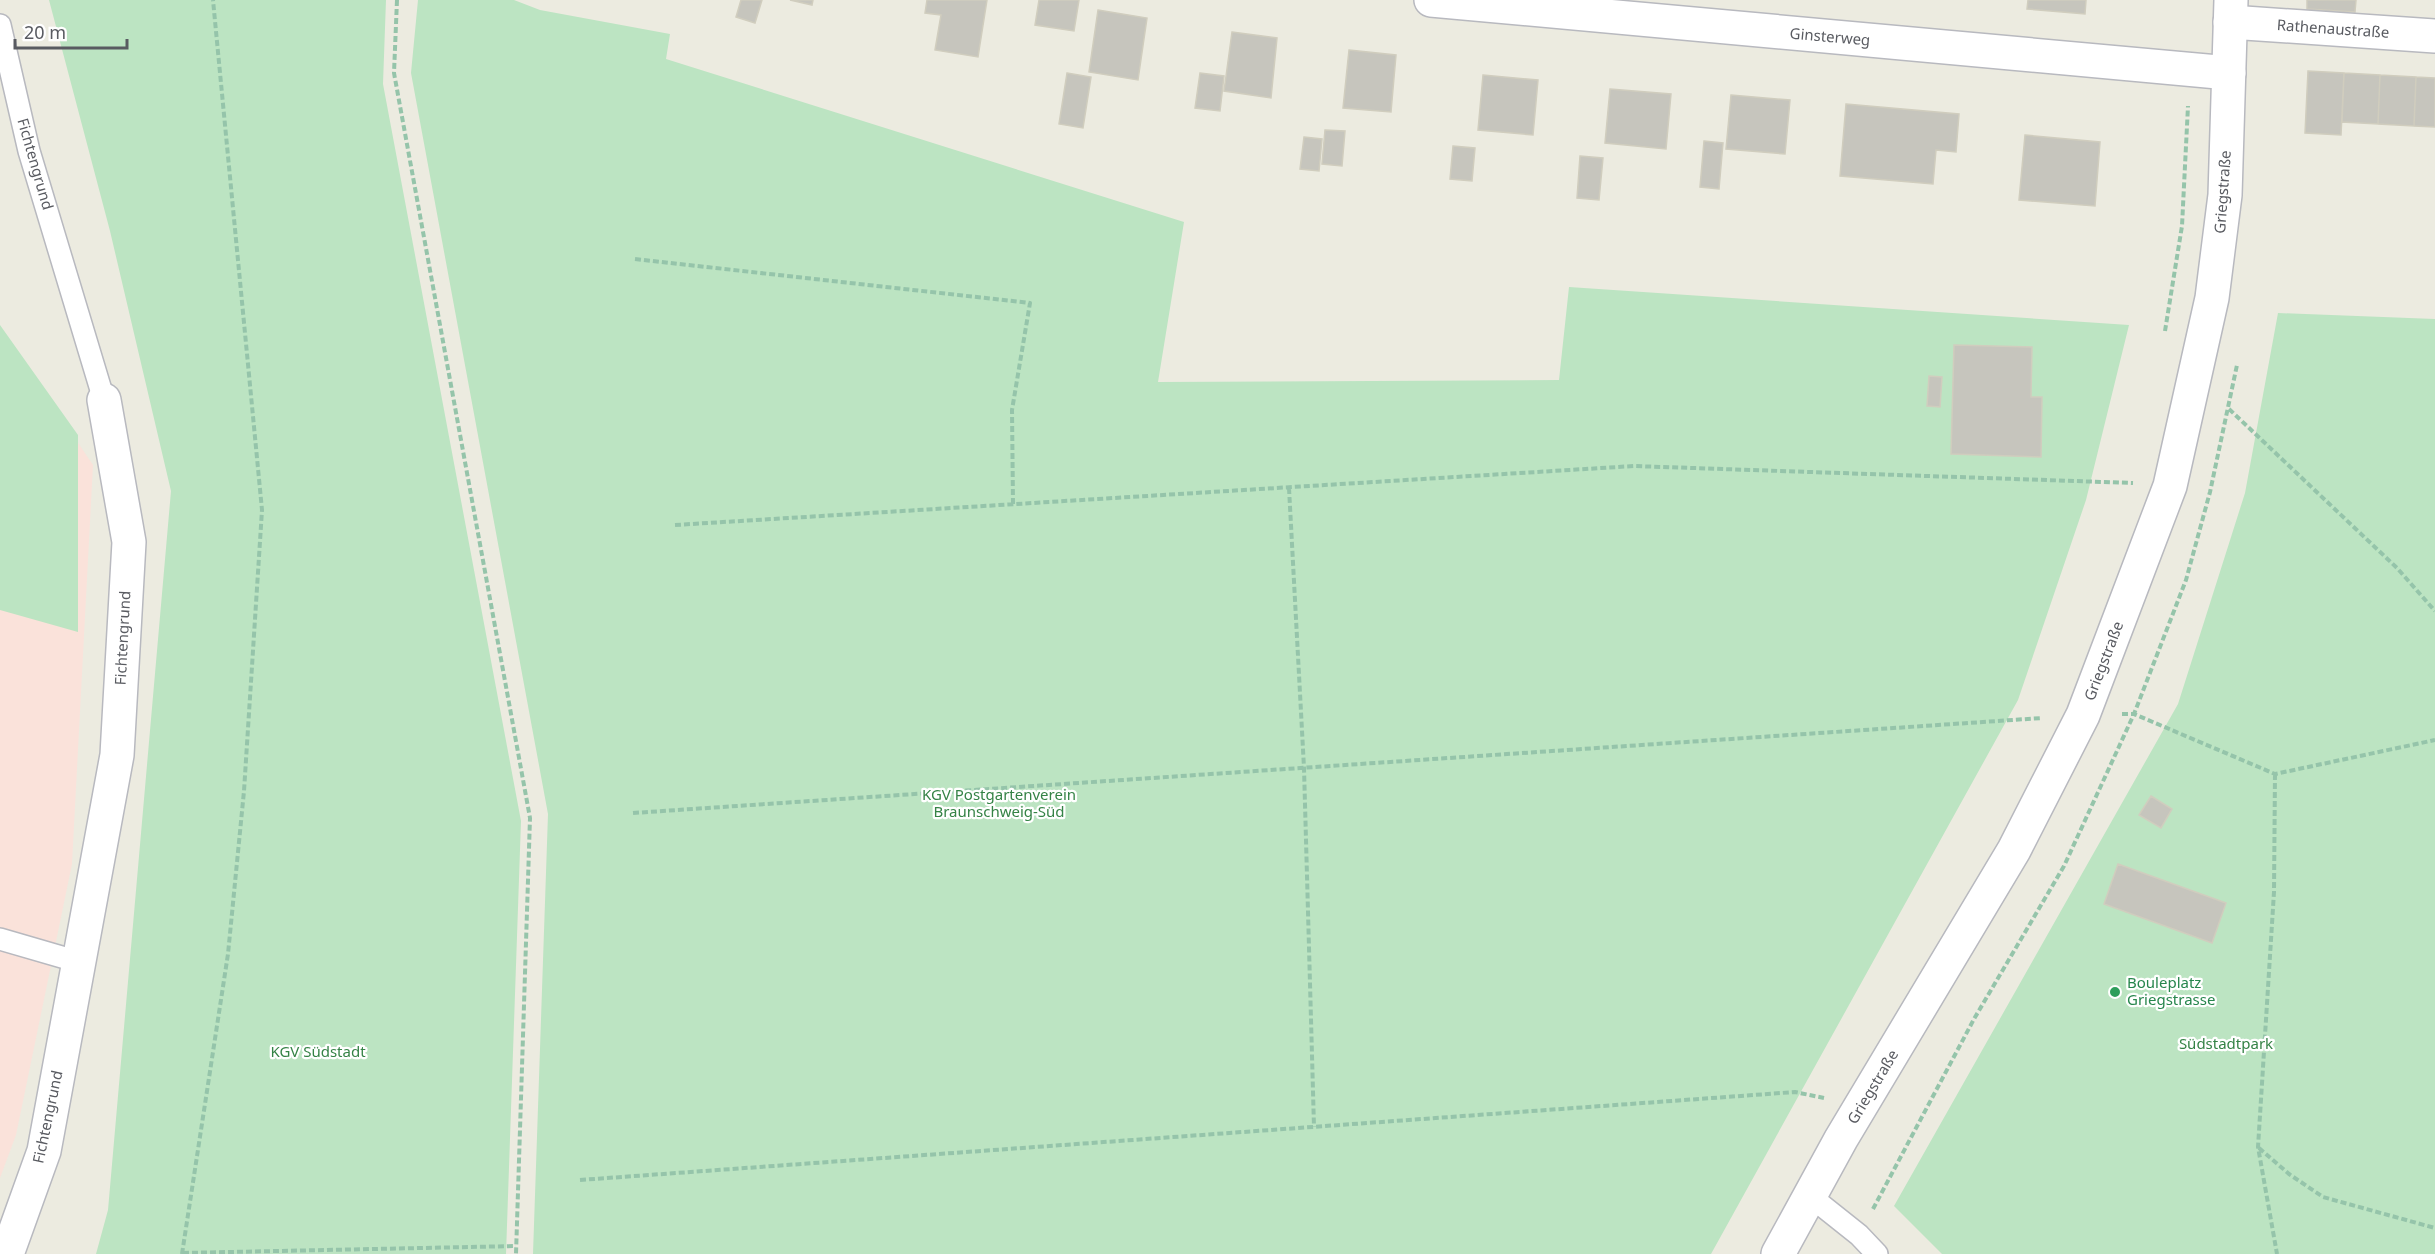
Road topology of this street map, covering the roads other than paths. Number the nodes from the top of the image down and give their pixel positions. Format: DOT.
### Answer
graph roads {
  1 [pos="1431,0"];
  2 [pos="2231,11"];
  3 [pos="0,25"];
  4 [pos="2435,36"];
  5 [pos="2229,73"];
  6 [pos="104,400"];
  7 [pos="0,939"];
  8 [pos="79,962"];
  9 [pos="1810,1196"];
  10 [pos="7,1254"];
  11 [pos="1778,1254"];
  12 [pos="1877,1254"];
  1 -- 5 [label="street, Ginsterweg"];
  2 -- 4 [label="street, Rathenaustraße"];
  2 -- 5 [label="street, Griegstraße"];
  3 -- 6 [label="lane, Fichtengrund"];
  5 -- 9 [label="street, Griegstraße"];
  6 -- 8 [label="street, Fichtengrund"];
  7 -- 8 [label="lane"];
  8 -- 10 [label="street, Fichtengrund"];
  9 -- 11 [label="street, Griegstraße"];
  9 -- 12 [label="lane"];
}
